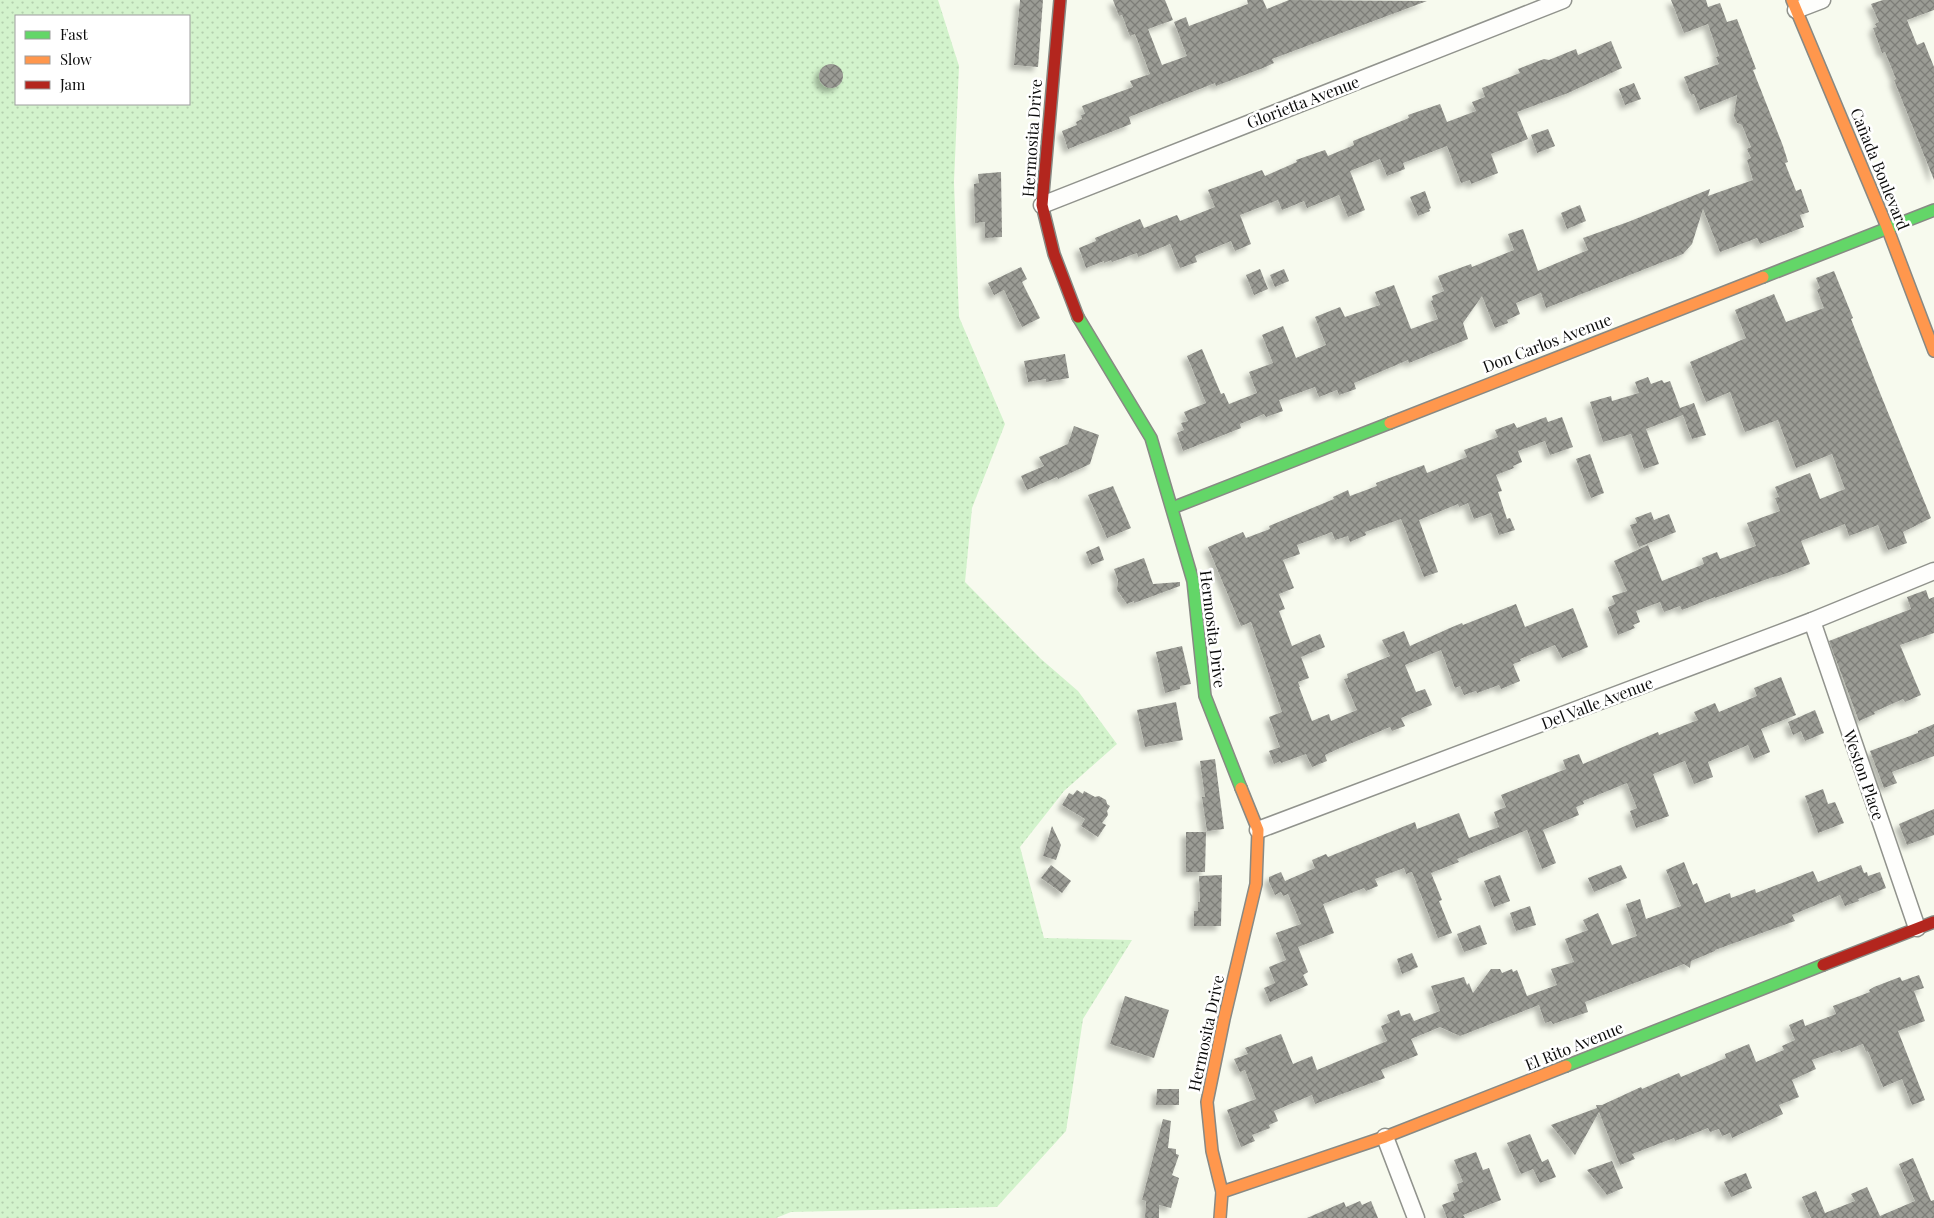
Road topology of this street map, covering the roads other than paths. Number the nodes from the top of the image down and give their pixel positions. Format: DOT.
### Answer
graph roads {
  1 [pos="1060,0"];
  2 [pos="1563,0"];
  3 [pos="1822,0"];
  4 [pos="1794,5"];
  5 [pos="1042,205"];
  6 [pos="1934,210"];
  7 [pos="1887,228"];
  8 [pos="1934,351"];
  9 [pos="1172,508"];
  10 [pos="1934,570"];
  11 [pos="1812,621"];
  12 [pos="1258,830"];
  13 [pos="1934,922"];
  14 [pos="1917,928"];
  15 [pos="1385,1138"];
  16 [pos="1222,1192"];
  17 [pos="1220,1218"];
  18 [pos="1416,1218"];
  1 -- 5 [label="street, Hermosita Drive"];
  2 -- 5 [label="street, Glorietta Avenue"];
  3 -- 4 [label="street"];
  4 -- 7 [label="street, Cañada Boulevard"];
  5 -- 9 [label="street, Hermosita Drive"];
  6 -- 7 [label="street, Don Carlos Avenue"];
  7 -- 8 [label="street, Cañada Boulevard"];
  7 -- 9 [label="street, Don Carlos Avenue"];
  9 -- 12 [label="street, Hermosita Drive"];
  10 -- 11 [label="street, Del Valle Avenue"];
  11 -- 12 [label="street, Del Valle Avenue"];
  11 -- 14 [label="street, Weston Place"];
  12 -- 16 [label="street, Hermosita Drive"];
  13 -- 14 [label="street, El Rito Avenue"];
  14 -- 15 [label="street, El Rito Avenue"];
  15 -- 16 [label="street, El Rito Avenue"];
  15 -- 18 [label="street"];
  16 -- 17 [label="street, Hermosita Drive"];
}
